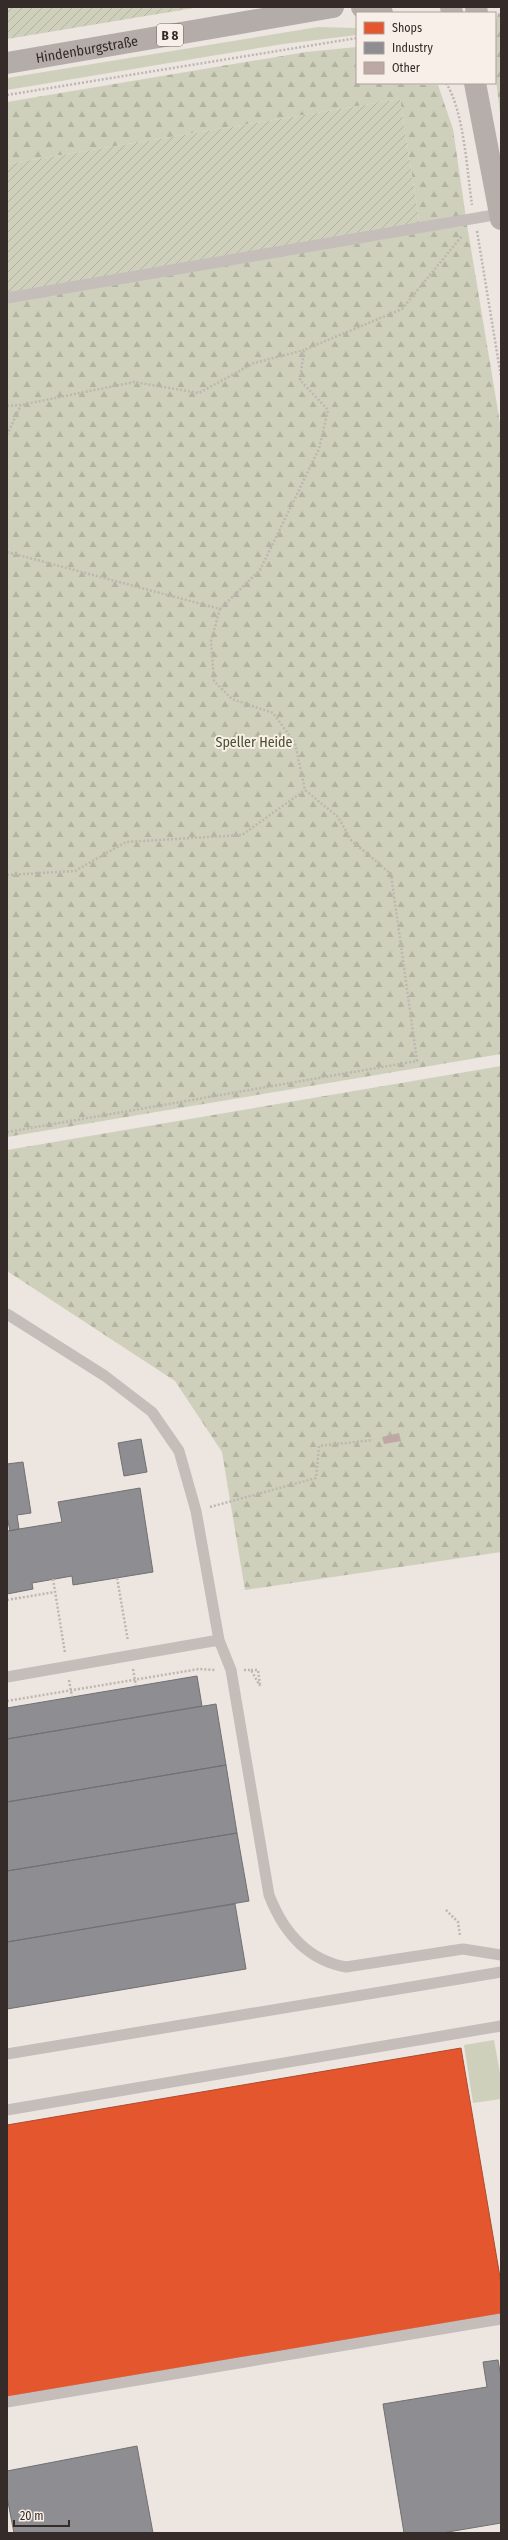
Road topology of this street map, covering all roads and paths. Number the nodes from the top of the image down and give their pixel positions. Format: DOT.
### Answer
graph roads {
  1 [pos="333,7"];
  2 [pos="362,7"];
  3 [pos="379,12"];
  4 [pos="356,38"];
  5 [pos="7,62"];
  6 [pos="447,84"];
  7 [pos="475,84"];
  8 [pos="7,95"];
  9 [pos="501,217"];
  10 [pos="475,220"];
  11 [pos="7,298"];
  12 [pos="304,350"];
  13 [pos="501,376"];
  14 [pos="21,405"];
  15 [pos="7,406"];
  16 [pos="7,435"];
  17 [pos="7,552"];
  18 [pos="220,609"];
  19 [pos="305,790"];
  20 [pos="7,875"];
  21 [pos="7,1132"];
  22 [pos="7,1314"];
  23 [pos="373,1440"];
  24 [pos="196,1511"];
  25 [pos="117,1578"];
  26 [pos="52,1579"];
  27 [pos="55,1592"];
  28 [pos="7,1600"];
  29 [pos="219,1640"];
  30 [pos="131,1656"];
  31 [pos="67,1668"];
  32 [pos="231,1670"];
  33 [pos="251,1670"];
  34 [pos="7,1677"];
  35 [pos="135,1680"];
  36 [pos="136,1686"];
  37 [pos="71,1692"];
  38 [pos="72,1697"];
  39 [pos="7,1701"];
  40 [pos="501,1955"];
  41 [pos="501,1972"];
  42 [pos="501,2026"];
  43 [pos="7,2054"];
  44 [pos="7,2110"];
  45 [pos="501,2319"];
  46 [pos="7,2402"];
  1 -- 5 [label="main road, Hindenburgstraße / B 8"];
  2 -- 3 [label="main road"];
  4 -- 8 [label="path"];
  6 -- 10 [label="path"];
  7 -- 9 [label="street"];
  9 -- 10 [label="lane"];
  10 -- 11 [label="lane"];
  10 -- 12 [label="path"];
  10 -- 13 [label="path"];
  12 -- 14 [label="path"];
  12 -- 18 [label="path"];
  14 -- 15 [label="path"];
  14 -- 16 [label="path"];
  17 -- 18 [label="path"];
  18 -- 19 [label="path"];
  19 -- 20 [label="path"];
  19 -- 21 [label="path"];
  22 -- 24 [label="lane"];
  23 -- 24 [label="path"];
  24 -- 29 [label="lane"];
  25 -- 30 [label="path"];
  26 -- 27 [label="path"];
  27 -- 28 [label="path"];
  27 -- 31 [label="path"];
  29 -- 30 [label="lane"];
  29 -- 32 [label="lane"];
  30 -- 31 [label="lane"];
  30 -- 35 [label="path"];
  31 -- 34 [label="lane"];
  31 -- 37 [label="path"];
  32 -- 33 [label="path"];
  32 -- 35 [label="path"];
  32 -- 40 [label="lane"];
  33 -- 33 [label="path"];
  35 -- 36 [label="path"];
  35 -- 37 [label="path"];
  37 -- 38 [label="path"];
  37 -- 39 [label="path"];
  41 -- 43 [label="lane"];
  42 -- 44 [label="lane"];
  45 -- 46 [label="lane"];
}
